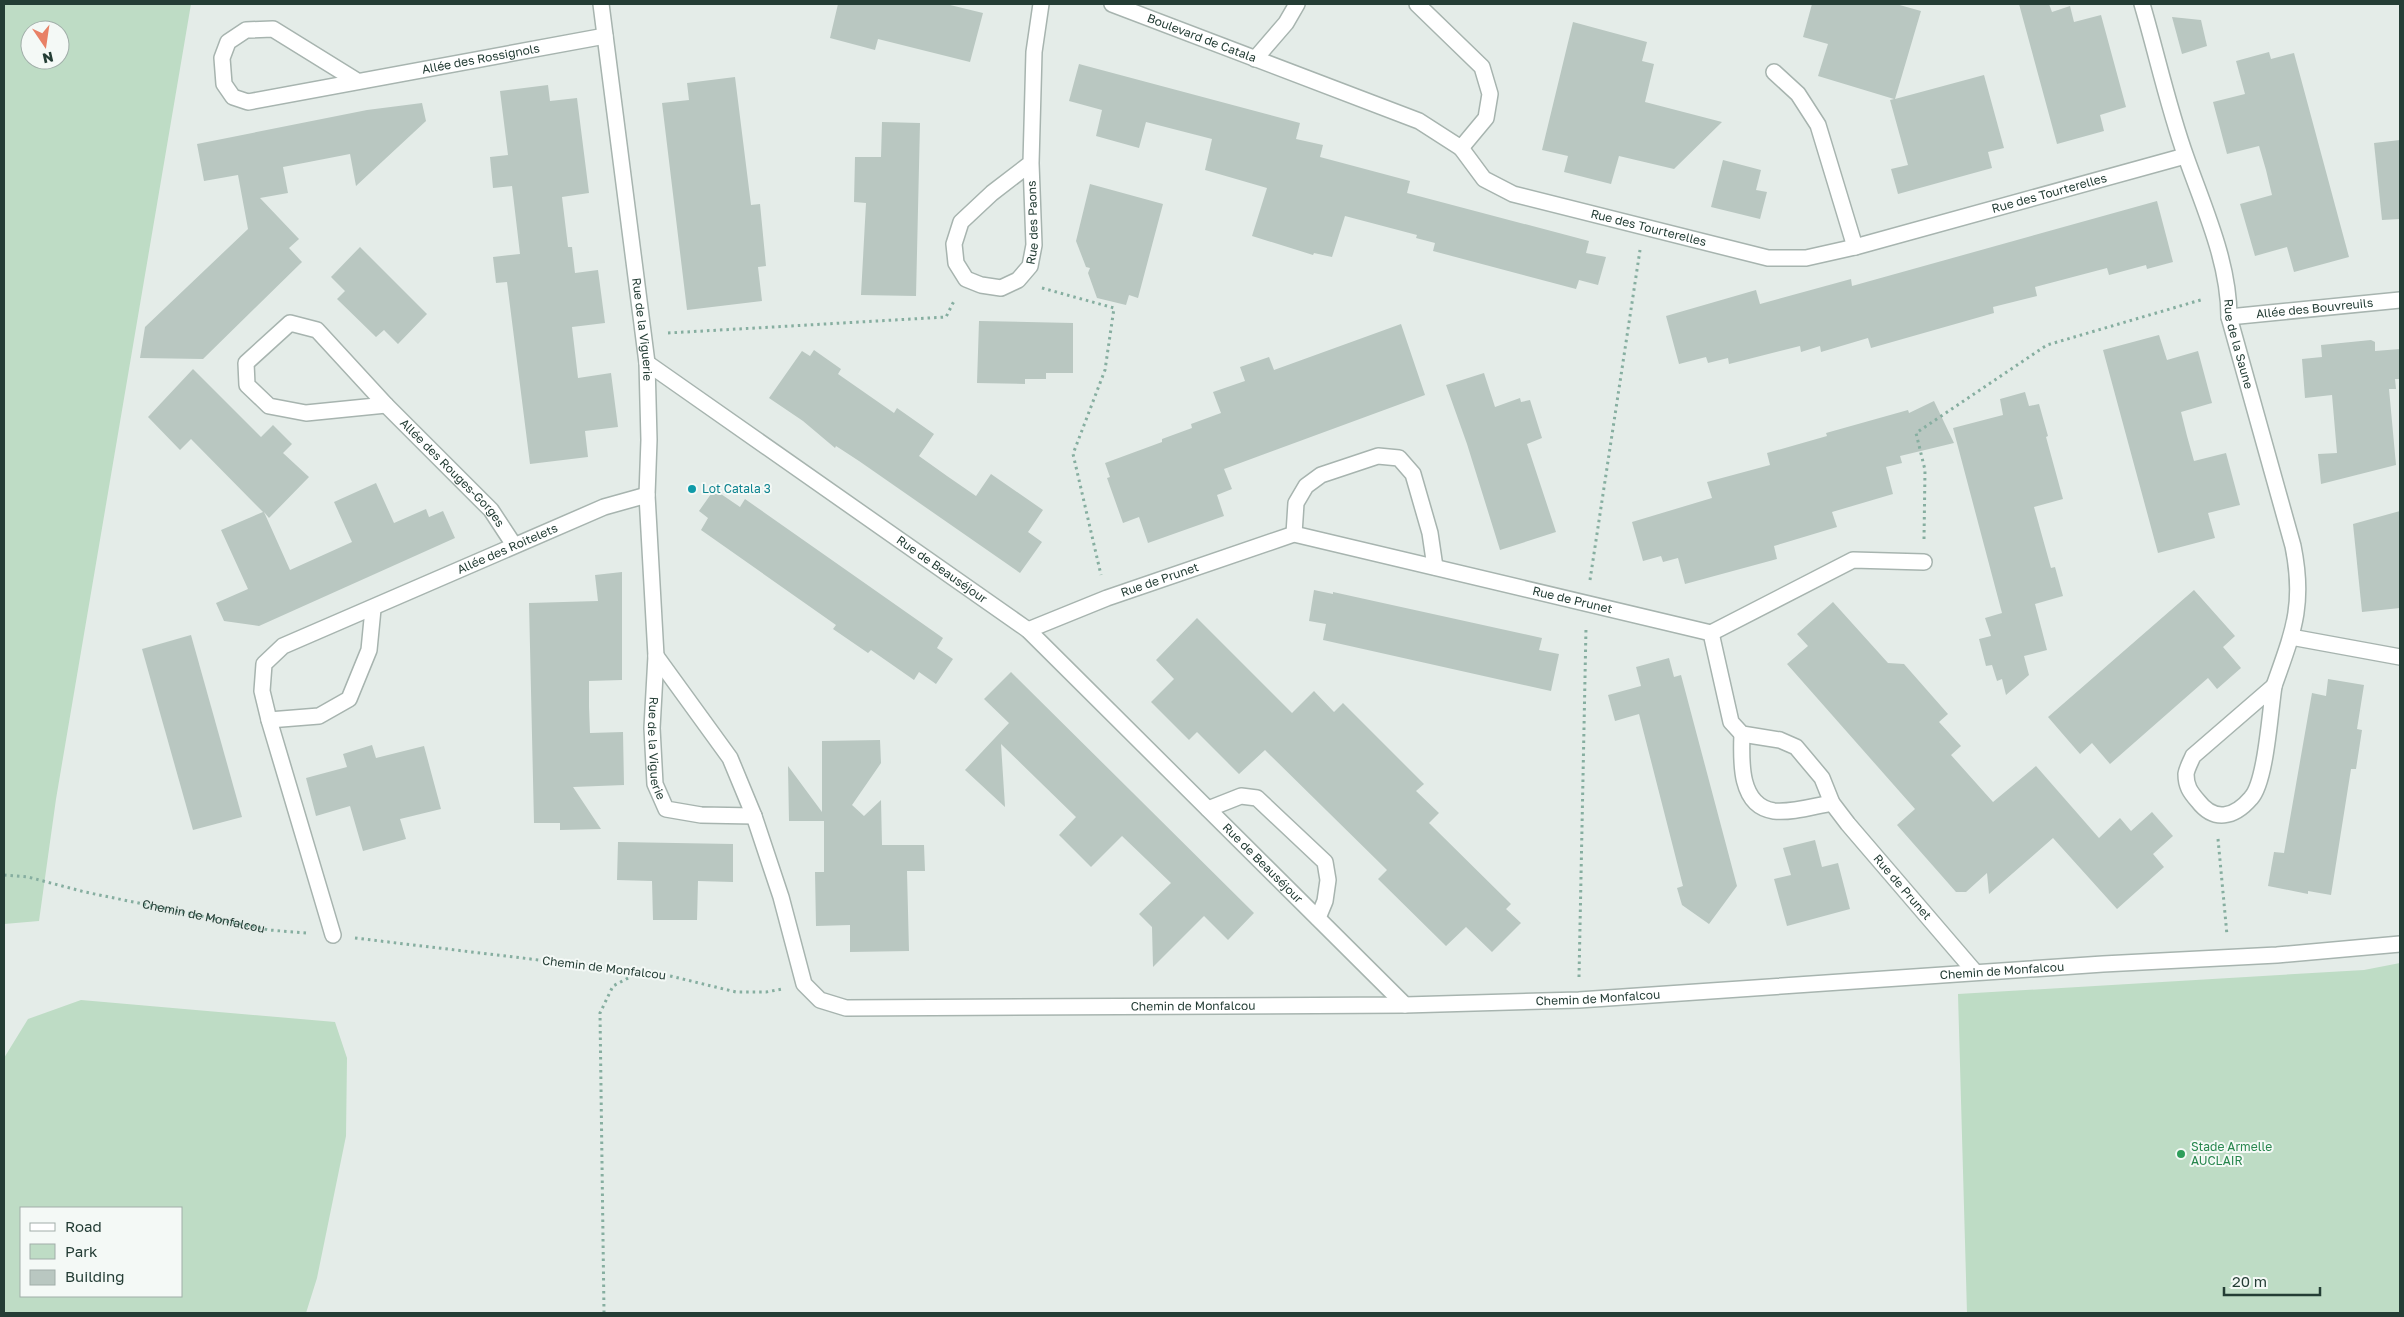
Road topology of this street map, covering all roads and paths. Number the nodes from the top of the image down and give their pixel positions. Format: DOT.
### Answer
graph roads {
  1 [pos="601,4"];
  2 [pos="1042,4"];
  3 [pos="1112,4"];
  4 [pos="1297,4"];
  5 [pos="1417,4"];
  6 [pos="2142,4"];
  7 [pos="605,36"];
  8 [pos="1255,60"];
  9 [pos="1774,72"];
  10 [pos="357,81"];
  11 [pos="1461,148"];
  12 [pos="2185,156"];
  13 [pos="1031,163"];
  14 [pos="1855,247"];
  15 [pos="966,279"];
  16 [pos="1018,280"];
  17 [pos="2229,292"];
  18 [pos="2400,300"];
  19 [pos="2229,317"];
  20 [pos="644,335"];
  21 [pos="647,363"];
  22 [pos="386,405"];
  23 [pos="647,495"];
  24 [pos="1294,534"];
  25 [pos="514,545"];
  26 [pos="1924,562"];
  27 [pos="1435,567"];
  28 [pos="1107,598"];
  29 [pos="372,609"];
  30 [pos="1028,630"];
  31 [pos="1710,633"];
  32 [pos="2291,637"];
  33 [pos="656,656"];
  34 [pos="2400,657"];
  35 [pos="2274,686"];
  36 [pos="269,720"];
  37 [pos="1742,734"];
  38 [pos="1832,803"];
  39 [pos="1208,809"];
  40 [pos="754,816"];
  41 [pos="2216,816"];
  42 [pos="4,875"];
  43 [pos="1318,918"];
  44 [pos="332,934"];
  45 [pos="2400,944"];
  46 [pos="2229,958"];
  47 [pos="1975,972"];
  48 [pos="635,974"];
  49 [pos="804,984"];
  50 [pos="1405,1005"];
  51 [pos="604,1313"];
  1 -- 7 [label="street, Rue de la Viguerie"];
  2 -- 13 [label="street, Rue des Paons"];
  3 -- 8 [label="street, Boulevard de Catala"];
  4 -- 8 [label="street, Boulevard de Catala"];
  5 -- 11 [label="street"];
  6 -- 12 [label="street, Rue de la Saune"];
  7 -- 10 [label="street, Allée des Rossignols"];
  7 -- 20 [label="street, Rue de la Viguerie"];
  8 -- 11 [label="street, Rue des Tourterelles"];
  9 -- 14 [label="street"];
  10 -- 10 [label="street, Allée des Rossignols"];
  11 -- 14 [label="street, Rue des Tourterelles"];
  12 -- 14 [label="street, Rue des Tourterelles"];
  12 -- 17 [label="street, Rue de la Saune"];
  13 -- 15 [label="street, Rue des Paons"];
  13 -- 16 [label="street, Rue des Paons"];
  15 -- 16 [label="street, Rue des Paons"];
  15 -- 20 [label="path"];
  16 -- 28 [label="path"];
  17 -- 19 [label="street, Rue de la Saune"];
  17 -- 26 [label="path"];
  18 -- 19 [label="street, Allée des Bouvreuils"];
  19 -- 32 [label="street, Rue de la Saune"];
  20 -- 21 [label="street, Rue de la Viguerie"];
  21 -- 23 [label="street, Rue de la Viguerie"];
  21 -- 30 [label="street, Rue de Beauséjour"];
  22 -- 22 [label="street, Allée des Rouges-Gorges"];
  22 -- 25 [label="street, Allée des Rouges-Gorges"];
  23 -- 25 [label="street, Allée des Roitelets"];
  23 -- 33 [label="street, Rue de la Viguerie"];
  24 -- 27 [label="street, Rue de Prunet"];
  24 -- 27 [label="street"];
  24 -- 28 [label="street, Rue de Prunet"];
  25 -- 29 [label="street, Allée des Roitelets"];
  26 -- 31 [label="street"];
  27 -- 31 [label="street, Rue de Prunet"];
  28 -- 30 [label="street, Rue de Prunet"];
  29 -- 36 [label="street"];
  29 -- 36 [label="street, Allée des Roitelets"];
  30 -- 39 [label="street, Rue de Beauséjour"];
  31 -- 37 [label="street"];
  32 -- 34 [label="street"];
  32 -- 35 [label="street, Rue de la Saune"];
  33 -- 40 [label="street, Rue de la Viguerie"];
  33 -- 40 [label="street, Rue de la Viguerie"];
  35 -- 41 [label="street, Rue de la Saune"];
  35 -- 41 [label="street, Rue de la Saune"];
  36 -- 44 [label="street, Allée des Roitelets"];
  37 -- 38 [label="street, Rue de Prunet"];
  37 -- 38 [label="street"];
  38 -- 47 [label="street, Rue de Prunet"];
  39 -- 43 [label="street, Rue de Beauséjour"];
  39 -- 43 [label="street"];
  40 -- 49 [label="street, Rue de la Viguerie"];
  41 -- 46 [label="path"];
  42 -- 44 [label="path, Chemin de Monfalcou"];
  43 -- 50 [label="street, Rue de Beauséjour"];
  44 -- 48 [label="path, Chemin de Monfalcou"];
  45 -- 46 [label="street, Chemin de Monfalcou"];
  46 -- 47 [label="street, Chemin de Monfalcou"];
  47 -- 50 [label="street, Chemin de Monfalcou"];
  48 -- 49 [label="path, Chemin de Monfalcou"];
  48 -- 51 [label="path"];
  49 -- 50 [label="street, Chemin de Monfalcou"];
}
